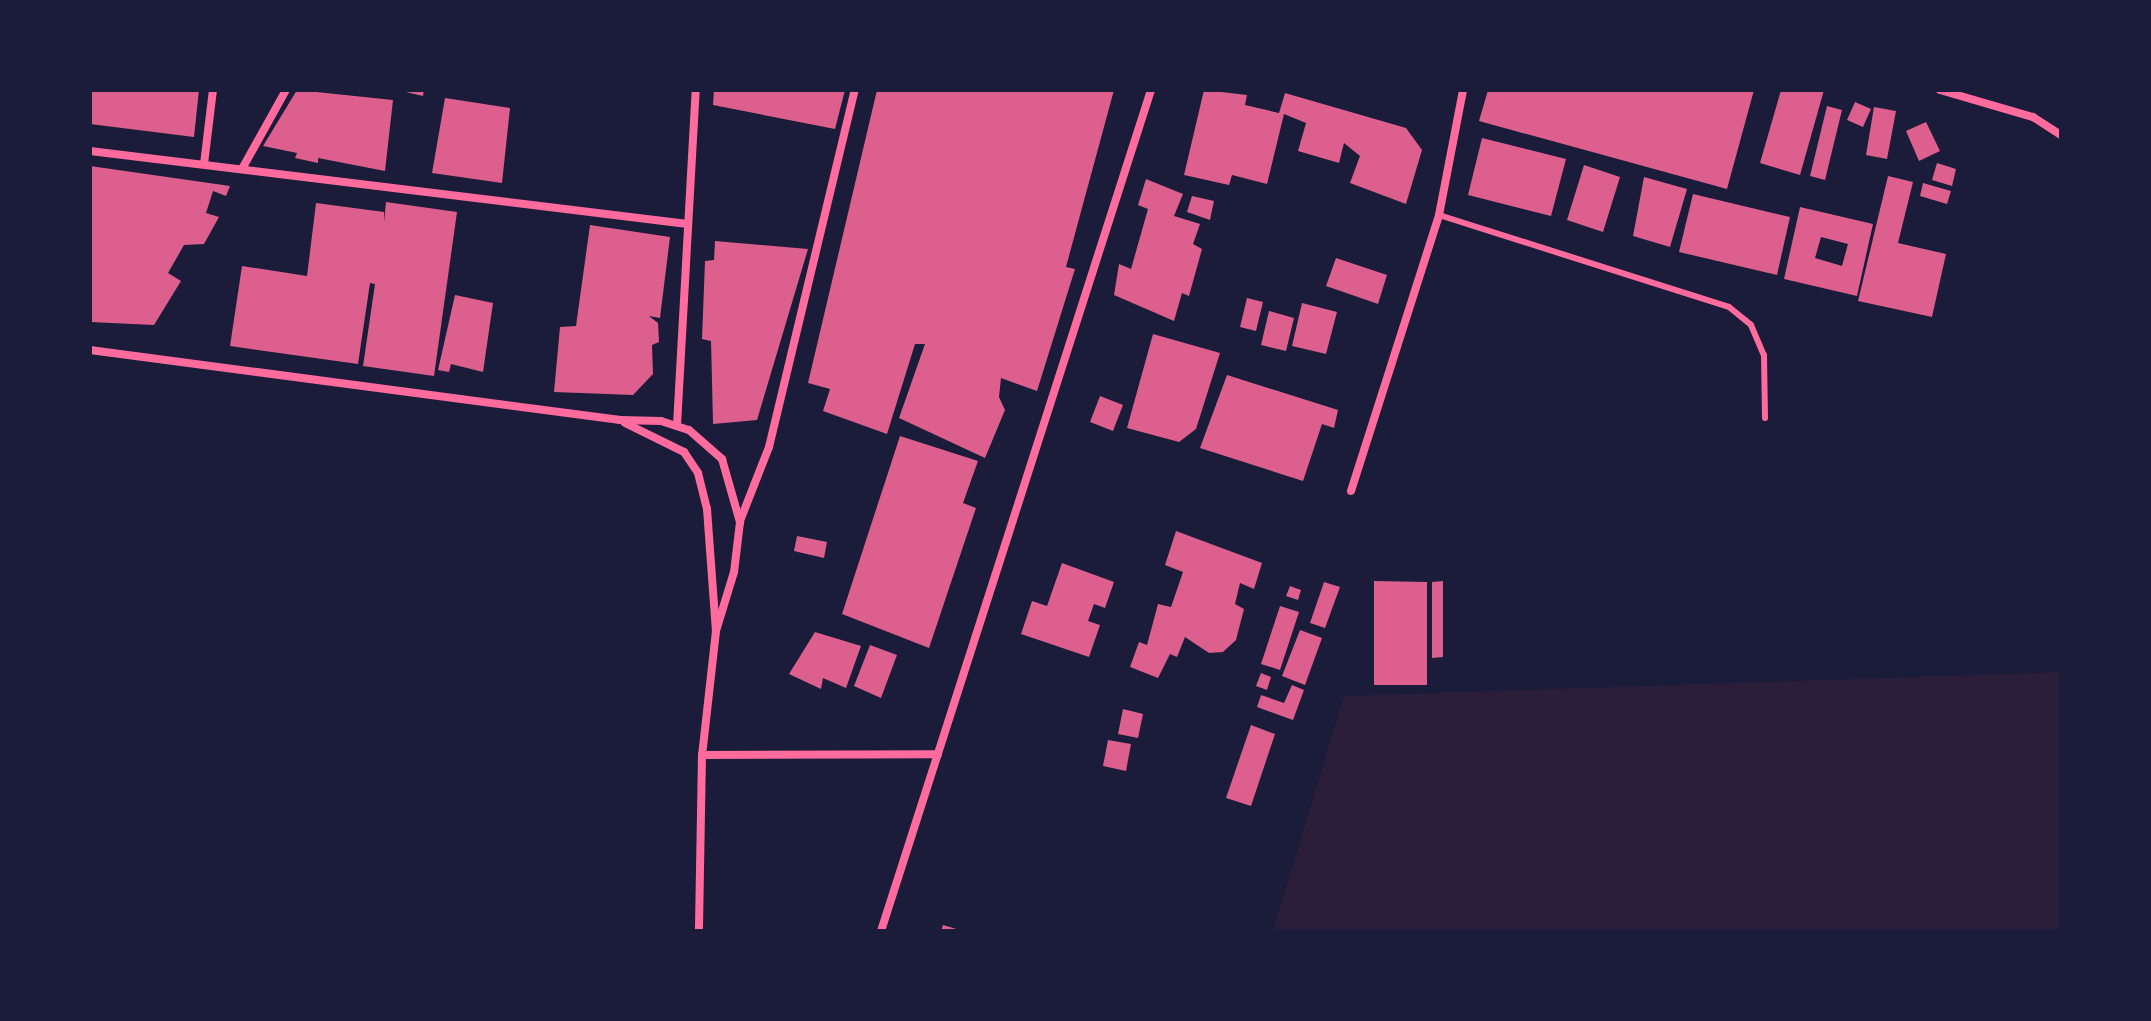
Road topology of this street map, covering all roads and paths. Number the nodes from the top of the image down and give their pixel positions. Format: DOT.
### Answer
graph roads {
  1 [pos="213,90"];
  2 [pos="286,90"];
  3 [pos="696,90"];
  4 [pos="855,90"];
  5 [pos="1151,90"];
  6 [pos="1463,90"];
  7 [pos="1940,90"];
  8 [pos="2061,135"];
  9 [pos="90,151"];
  10 [pos="204,164"];
  11 [pos="242,169"];
  12 [pos="1439,215"];
  13 [pos="688,224"];
  14 [pos="90,350"];
  15 [pos="1765,418"];
  16 [pos="620,420"];
  17 [pos="677,425"];
  18 [pos="1351,491"];
  19 [pos="740,522"];
  20 [pos="716,631"];
  21 [pos="938,754"];
  22 [pos="702,755"];
  23 [pos="699,931"];
  24 [pos="881,931"];
  1 -- 10 [label="street"];
  2 -- 11 [label="street"];
  3 -- 13 [label="street"];
  4 -- 19 [label="street"];
  5 -- 21 [label="street"];
  6 -- 12 [label="street"];
  7 -- 8 [label="street"];
  9 -- 10 [label="street"];
  10 -- 11 [label="street"];
  11 -- 13 [label="street"];
  12 -- 15 [label="lane"];
  12 -- 18 [label="street"];
  13 -- 17 [label="street"];
  14 -- 16 [label="street"];
  16 -- 17 [label="street"];
  16 -- 20 [label="street"];
  17 -- 19 [label="street"];
  19 -- 20 [label="street"];
  20 -- 22 [label="street"];
  21 -- 22 [label="street"];
  21 -- 24 [label="street"];
  22 -- 23 [label="street"];
}
